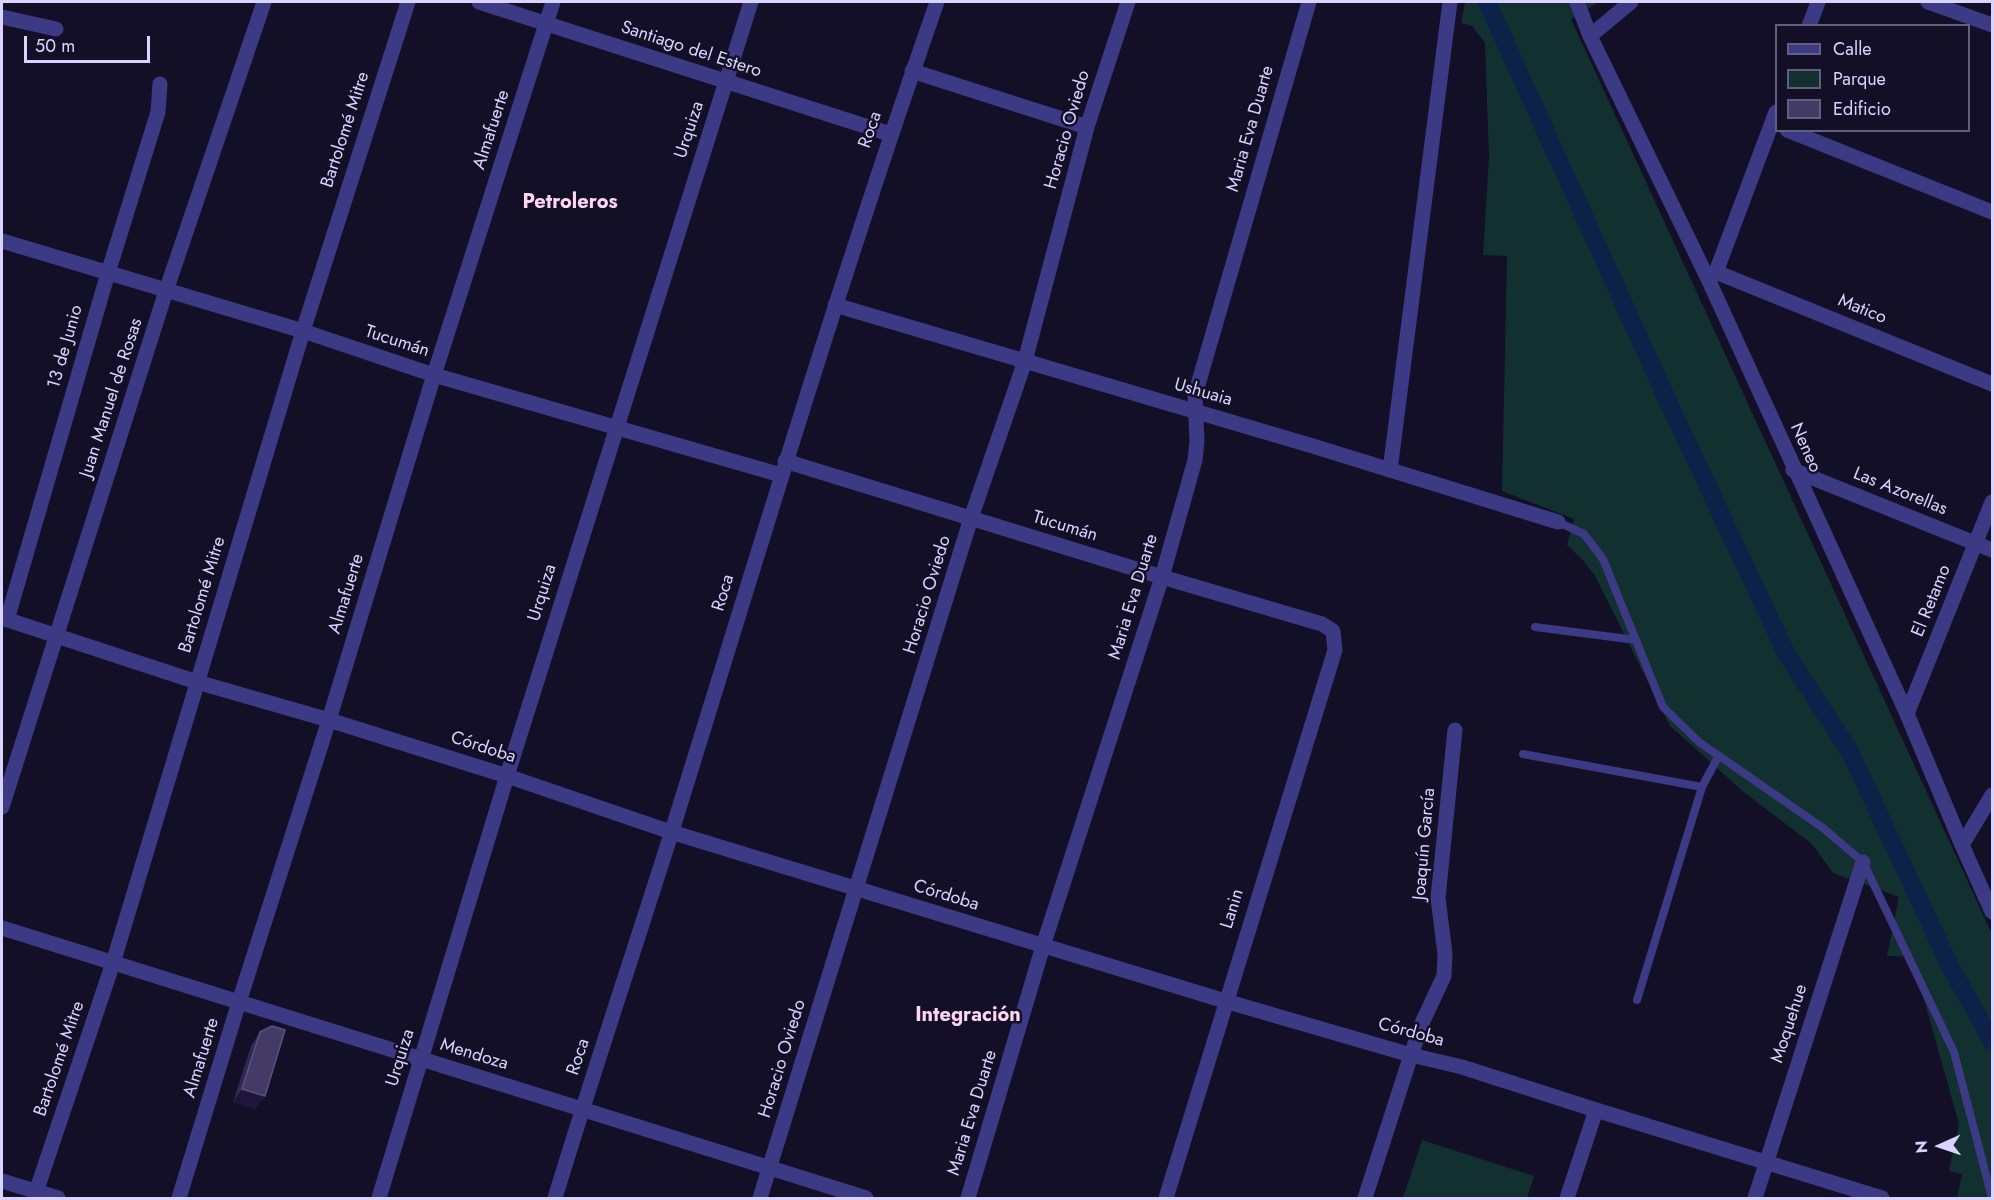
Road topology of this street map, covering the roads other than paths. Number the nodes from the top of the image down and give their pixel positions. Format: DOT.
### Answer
graph roads {
  1 [pos="264,2"];
  2 [pos="408,2"];
  3 [pos="479,2"];
  4 [pos="553,2"];
  5 [pos="751,2"];
  6 [pos="936,2"];
  7 [pos="1128,2"];
  8 [pos="1309,2"];
  9 [pos="1450,2"];
  10 [pos="1577,2"];
  11 [pos="1631,2"];
  12 [pos="1818,2"];
  13 [pos="1928,2"];
  14 [pos="2,16"];
  15 [pos="546,23"];
  16 [pos="1810,24"];
  17 [pos="1992,25"];
  18 [pos="56,29"];
  19 [pos="1590,36"];
  20 [pos="912,71"];
  21 [pos="726,82"];
  22 [pos="160,84"];
  23 [pos="1775,121"];
  24 [pos="1087,127"];
  25 [pos="1792,132"];
  26 [pos="890,134"];
  27 [pos="1992,212"];
  28 [pos="2,241"];
  29 [pos="108,273"];
  30 [pos="1712,277"];
  31 [pos="166,291"];
  32 [pos="835,305"];
  33 [pos="303,332"];
  34 [pos="1025,361"];
  35 [pos="434,375"];
  36 [pos="1992,384"];
  37 [pos="1194,411"];
  38 [pos="616,427"];
  39 [pos="783,468"];
  40 [pos="1390,470"];
  41 [pos="1793,470"];
  42 [pos="1992,502"];
  43 [pos="971,518"];
  44 [pos="1558,522"];
  45 [pos="1977,543"];
  46 [pos="1992,550"];
  47 [pos="1162,577"];
  48 [pos="4,619"];
  49 [pos="1534,627"];
  50 [pos="1333,631"];
  51 [pos="56,637"];
  52 [pos="1636,640"];
  53 [pos="197,682"];
  54 [pos="1907,714"];
  55 [pos="329,720"];
  56 [pos="1455,730"];
  57 [pos="1523,753"];
  58 [pos="1718,757"];
  59 [pos="507,776"];
  60 [pos="1702,787"];
  61 [pos="1992,795"];
  62 [pos="2,807"];
  63 [pos="671,832"];
  64 [pos="1962,845"];
  65 [pos="1863,862"];
  66 [pos="857,889"];
  67 [pos="1992,912"];
  68 [pos="2,928"];
  69 [pos="1043,946"];
  70 [pos="113,963"];
  71 [pos="1637,1000"];
  72 [pos="1225,1001"];
  73 [pos="239,1002"];
  74 [pos="1411,1055"];
  75 [pos="422,1059"];
  76 [pos="582,1110"];
  77 [pos="1596,1110"];
  78 [pos="1766,1164"];
  79 [pos="769,1168"];
  80 [pos="2,1181"];
  81 [pos="35,1195"];
  82 [pos="58,1198"];
  83 [pos="179,1198"];
  84 [pos="379,1198"];
  85 [pos="555,1198"];
  86 [pos="760,1198"];
  87 [pos="866,1198"];
  88 [pos="968,1198"];
  89 [pos="1166,1198"];
  90 [pos="1365,1198"];
  91 [pos="1568,1198"];
  92 [pos="1755,1198"];
  93 [pos="1882,1198"];
  94 [pos="1992,1198"];
  1 -- 31 [label="street, Juan Manuel de Rosas"];
  2 -- 33 [label="street, Bartolomé Mitre"];
  3 -- 15 [label="street, Santiago del Estero"];
  4 -- 15 [label="street, Almafuerte"];
  5 -- 21 [label="street, Urquiza"];
  6 -- 20 [label="street, Roca"];
  7 -- 24 [label="street, Horacio Oviedo"];
  8 -- 37 [label="street, Maria Eva Duarte"];
  9 -- 40 [label="street"];
  10 -- 19 [label="street, Neneo"];
  11 -- 19 [label="street"];
  12 -- 16 [label="street"];
  13 -- 17 [label="street"];
  14 -- 18 [label="street"];
  15 -- 21 [label="street, Santiago del Estero"];
  15 -- 35 [label="street, Almafuerte"];
  19 -- 30 [label="street, Neneo"];
  20 -- 24 [label="street"];
  20 -- 26 [label="street, Roca"];
  21 -- 26 [label="street, Santiago del Estero"];
  21 -- 38 [label="street, Urquiza"];
  22 -- 29 [label="street, 13 de Junio"];
  23 -- 30 [label="street"];
  24 -- 34 [label="street, Horacio Oviedo"];
  25 -- 27 [label="street"];
  26 -- 32 [label="street, Roca"];
  28 -- 29 [label="street, Tucumán"];
  29 -- 31 [label="street, Tucumán"];
  29 -- 48 [label="street, 13 de Junio"];
  30 -- 36 [label="street, Matico"];
  30 -- 41 [label="street, Neneo"];
  31 -- 33 [label="street, Tucumán"];
  31 -- 51 [label="street, Juan Manuel de Rosas"];
  32 -- 34 [label="street, Ushuaia"];
  32 -- 39 [label="street, Roca"];
  33 -- 35 [label="street, Tucumán"];
  33 -- 53 [label="street, Bartolomé Mitre"];
  34 -- 37 [label="street, Ushuaia"];
  34 -- 43 [label="street, Horacio Oviedo"];
  35 -- 38 [label="street, Tucumán"];
  35 -- 55 [label="street, Almafuerte"];
  37 -- 40 [label="street, Ushuaia"];
  37 -- 47 [label="street, Maria Eva Duarte"];
  38 -- 39 [label="street, Tucumán"];
  38 -- 59 [label="street, Urquiza"];
  39 -- 43 [label="street, Tucumán"];
  39 -- 63 [label="street, Roca"];
  40 -- 44 [label="street, Ushuaia"];
  41 -- 45 [label="street, Las Azorellas"];
  41 -- 54 [label="street, Neneo"];
  42 -- 45 [label="street, El Retamo"];
  43 -- 47 [label="street, Tucumán"];
  43 -- 66 [label="street, Horacio Oviedo"];
  44 -- 52 [label="lane"];
  45 -- 46 [label="street, Las Azorellas"];
  45 -- 54 [label="street, El Retamo"];
  47 -- 50 [label="street, Tucumán"];
  47 -- 69 [label="street, Maria Eva Duarte"];
  48 -- 51 [label="street, Córdoba"];
  49 -- 52 [label="lane"];
  50 -- 72 [label="street, Lanin"];
  51 -- 53 [label="street, Córdoba"];
  51 -- 62 [label="street, Juan Manuel de Rosas"];
  52 -- 58 [label="lane"];
  53 -- 55 [label="street, Córdoba"];
  53 -- 70 [label="street, Bartolomé Mitre"];
  54 -- 64 [label="street, Neneo"];
  55 -- 59 [label="street, Córdoba"];
  55 -- 73 [label="street, Almafuerte"];
  56 -- 74 [label="street, Joaquín García"];
  57 -- 60 [label="lane"];
  58 -- 60 [label="lane"];
  58 -- 65 [label="lane"];
  59 -- 63 [label="street, Córdoba"];
  59 -- 75 [label="street, Urquiza"];
  60 -- 71 [label="lane"];
  61 -- 64 [label="street"];
  63 -- 66 [label="street, Córdoba"];
  63 -- 76 [label="street, Roca"];
  64 -- 67 [label="street, Neneo"];
  65 -- 78 [label="street, Moquehue"];
  65 -- 94 [label="lane"];
  66 -- 69 [label="street, Córdoba"];
  66 -- 79 [label="street, Horacio Oviedo"];
  68 -- 70 [label="street, Mendoza"];
  69 -- 72 [label="street, Córdoba"];
  69 -- 88 [label="street, Maria Eva Duarte"];
  70 -- 73 [label="street, Mendoza"];
  70 -- 81 [label="street, Bartolomé Mitre"];
  72 -- 74 [label="street, Córdoba"];
  72 -- 89 [label="street, Lanin"];
  73 -- 75 [label="street, Mendoza"];
  73 -- 83 [label="street, Almafuerte"];
  74 -- 77 [label="street, Córdoba"];
  74 -- 90 [label="street, Joaquín García"];
  75 -- 76 [label="street, Mendoza"];
  75 -- 84 [label="street, Urquiza"];
  76 -- 79 [label="street, Mendoza"];
  76 -- 85 [label="street, Roca"];
  77 -- 78 [label="street, Córdoba"];
  77 -- 91 [label="street"];
  78 -- 92 [label="street, Moquehue"];
  78 -- 93 [label="street, Córdoba"];
  79 -- 86 [label="street, Horacio Oviedo"];
  79 -- 87 [label="street, Mendoza"];
  80 -- 81 [label="street"];
  81 -- 82 [label="street"];
}
